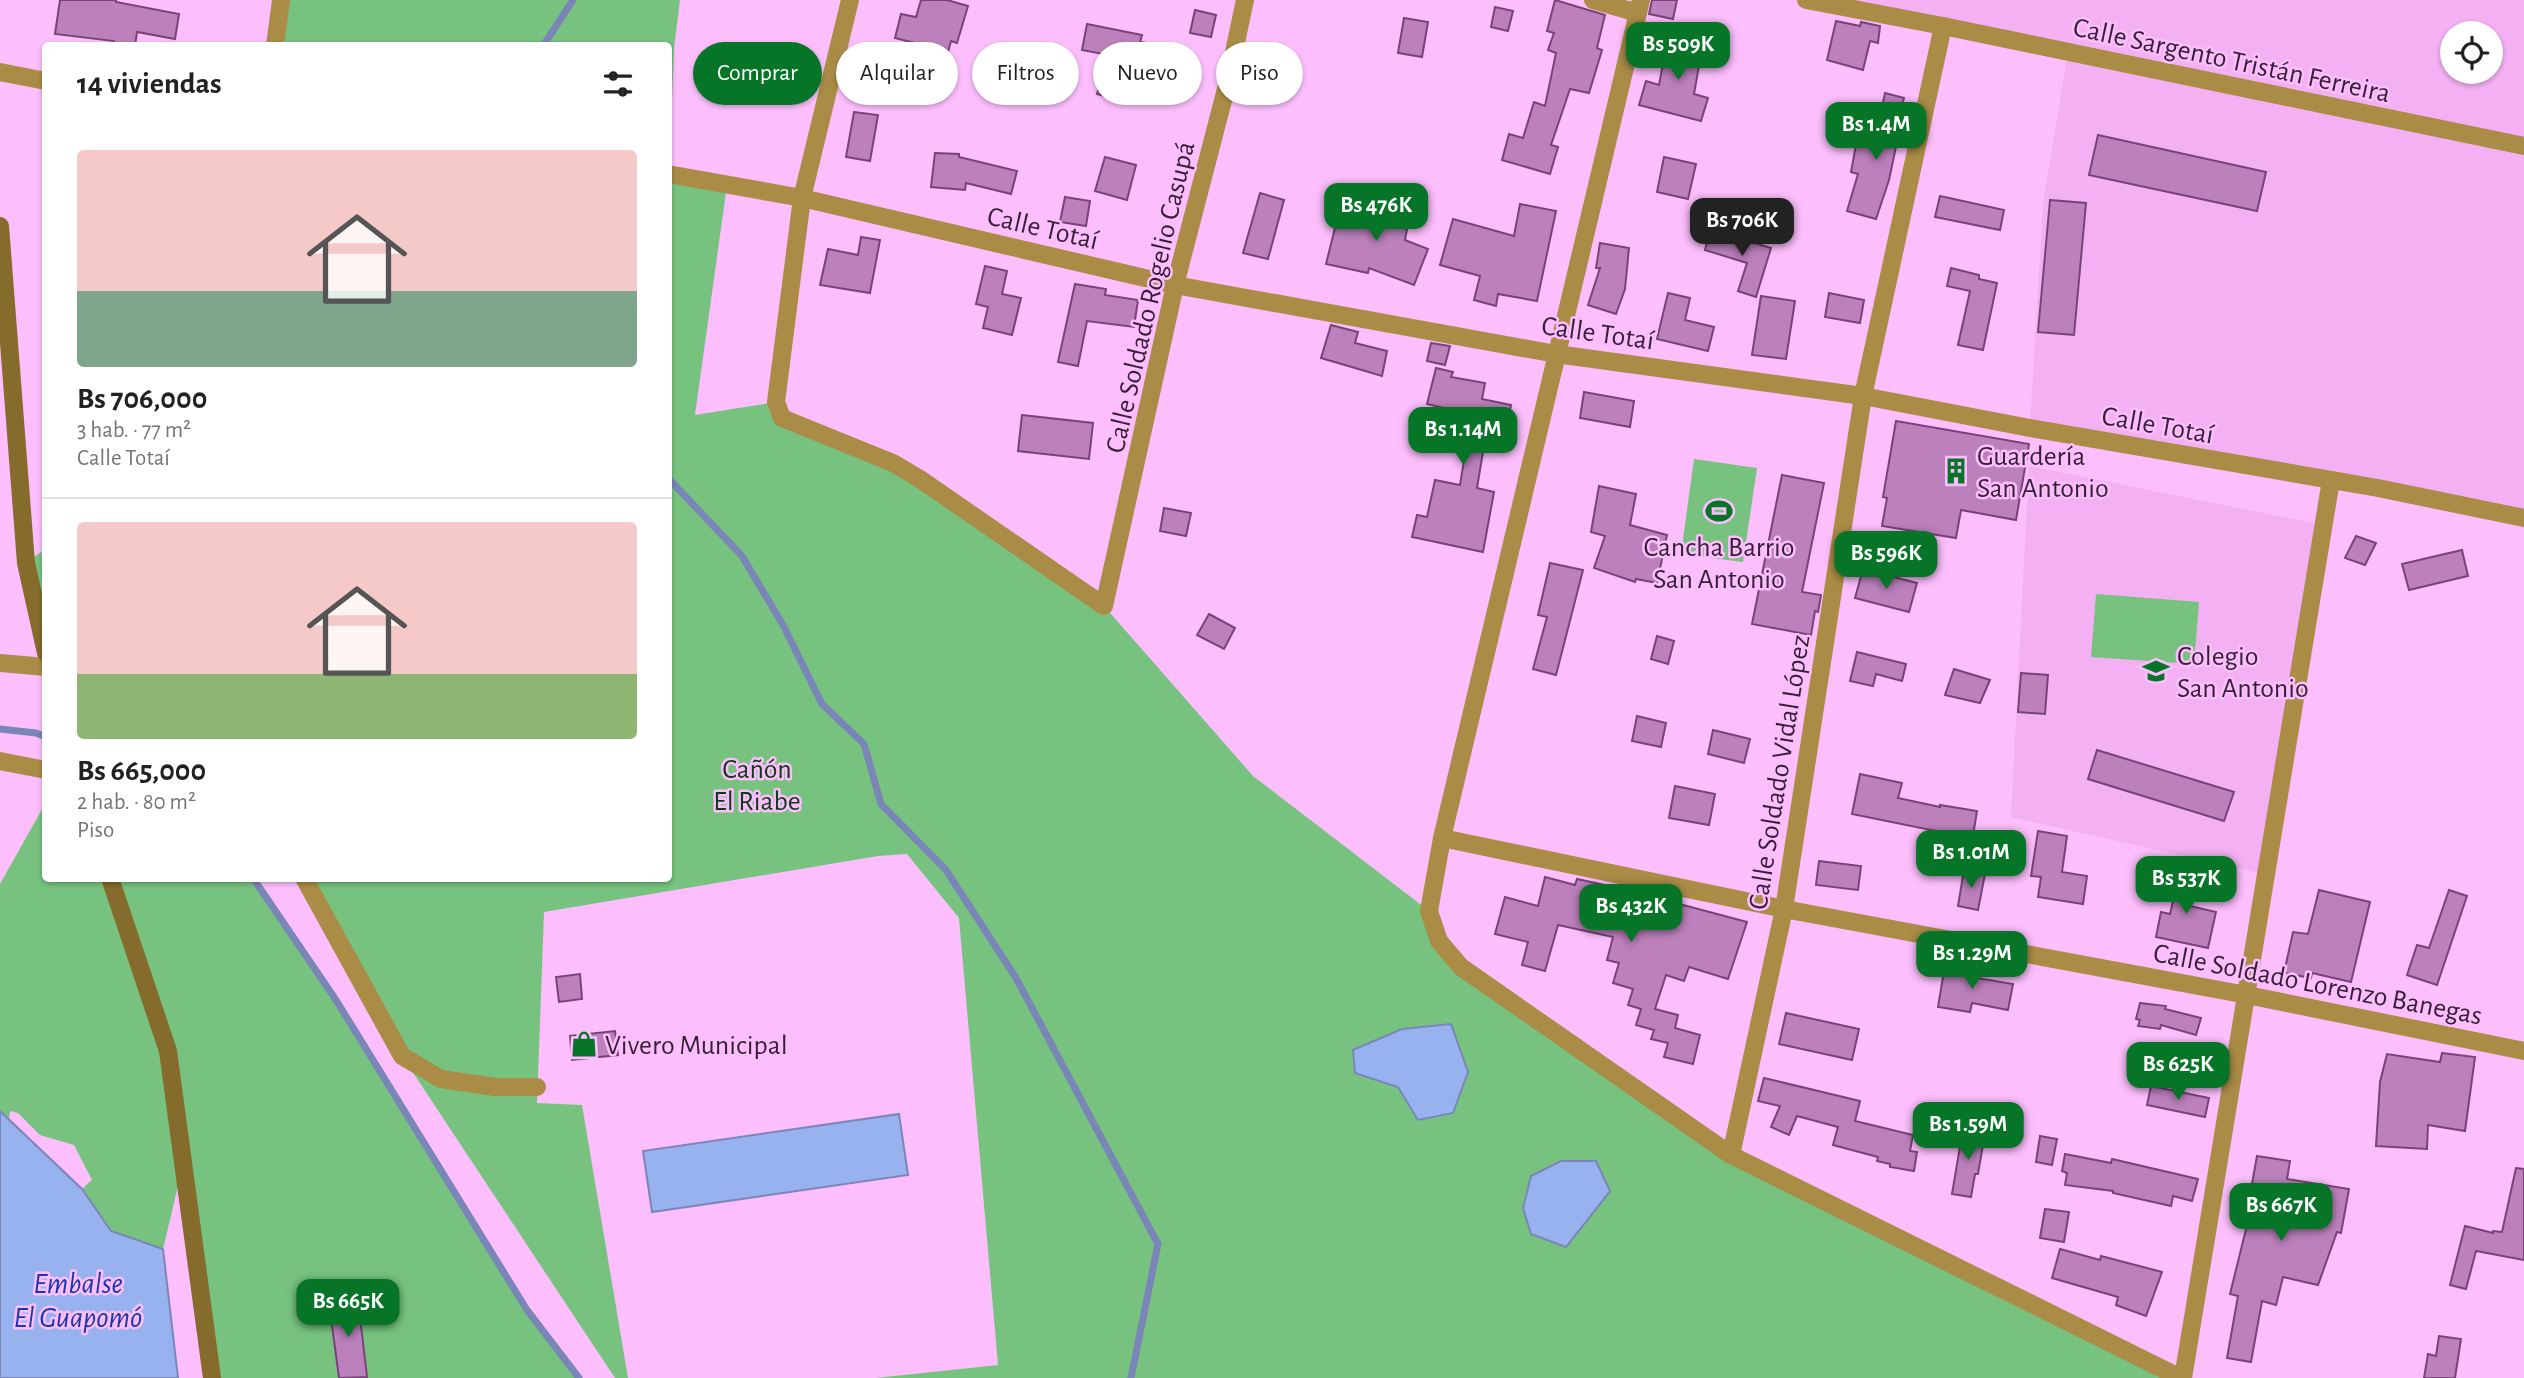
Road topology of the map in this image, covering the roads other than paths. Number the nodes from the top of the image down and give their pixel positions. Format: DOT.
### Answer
graph roads {
  1 [pos="281,0"];
  2 [pos="850,0"];
  3 [pos="1245,0"];
  4 [pos="1593,0"];
  5 [pos="1807,0"];
  6 [pos="1639,6"];
  7 [pos="1943,26"];
  8 [pos="276,42"];
  9 [pos="0,72"];
  10 [pos="42,80"];
  11 [pos="2524,146"];
  12 [pos="672,175"];
  13 [pos="802,198"];
  14 [pos="0,226"];
  15 [pos="1175,285"];
  16 [pos="1556,354"];
  17 [pos="1864,396"];
  18 [pos="2331,480"];
  19 [pos="2524,518"];
  20 [pos="42,635"];
  21 [pos="0,663"];
  22 [pos="42,667"];
  23 [pos="0,761"];
  24 [pos="42,769"];
  25 [pos="1442,838"];
  26 [pos="111,882"];
  27 [pos="306,882"];
  28 [pos="1784,909"];
  29 [pos="2247,995"];
  30 [pos="2524,1051"];
  31 [pos="537,1087"];
  32 [pos="1731,1155"];
  33 [pos="212,1378"];
  34 [pos="2182,1378"];
  1 -- 8 [label="street"];
  2 -- 13 [label="street"];
  3 -- 15 [label="street, Calle Soldado Rogelio Casupá"];
  4 -- 6 [label="street"];
  5 -- 7 [label="street, Calle Sargento Tristán Ferreira"];
  6 -- 16 [label="street"];
  7 -- 11 [label="street, Calle Sargento Tristán Ferreira"];
  7 -- 17 [label="street, Calle Soldado Vidal López"];
  9 -- 10 [label="street"];
  12 -- 13 [label="street, Calle Totaí"];
  13 -- 15 [label="street, Calle Totaí"];
  13 -- 15 [label="street, Calle Soldado Rogelio Casupá"];
  14 -- 20 [label="main road"];
  15 -- 16 [label="street, Calle Totaí"];
  16 -- 17 [label="street, Calle Totaí"];
  16 -- 25 [label="street"];
  17 -- 18 [label="street, Calle Totaí"];
  17 -- 28 [label="street, Calle Soldado Vidal López"];
  18 -- 19 [label="street, Calle Totaí"];
  18 -- 29 [label="street"];
  21 -- 22 [label="street"];
  23 -- 24 [label="street"];
  25 -- 28 [label="street, Calle Soldado Lorenzo Banegas"];
  25 -- 32 [label="street"];
  26 -- 33 [label="main road"];
  27 -- 31 [label="street"];
  28 -- 29 [label="street, Calle Soldado Lorenzo Banegas"];
  28 -- 32 [label="street, Calle Soldado Vidal López"];
  29 -- 30 [label="street, Calle Soldado Lorenzo Banegas"];
  29 -- 34 [label="street"];
  32 -- 34 [label="street"];
}
